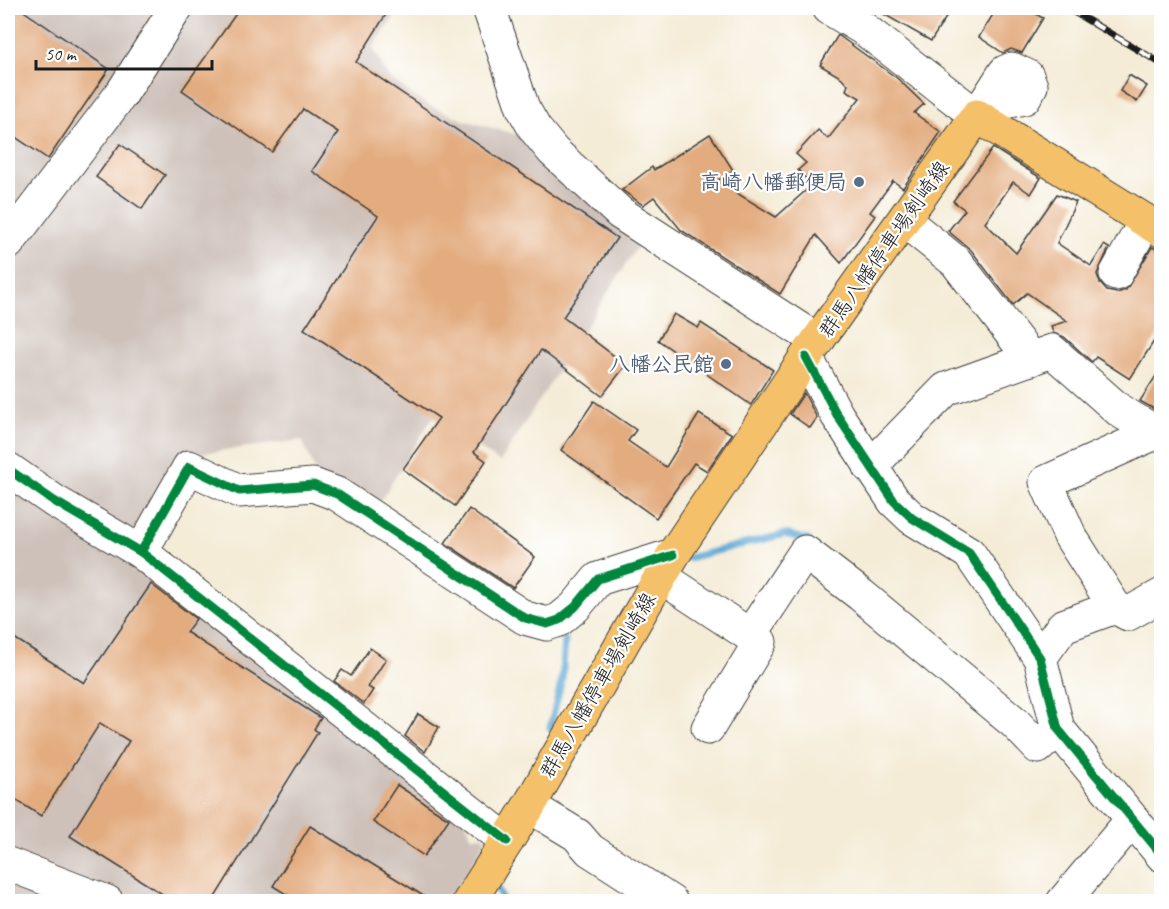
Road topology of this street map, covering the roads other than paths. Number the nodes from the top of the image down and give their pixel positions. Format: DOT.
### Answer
graph roads {
  1 [pos="176,8"];
  2 [pos="489,8"];
  3 [pos="829,8"];
  4 [pos="976,116"];
  5 [pos="904,220"];
  6 [pos="1153,227"];
  7 [pos="8,243"];
  8 [pos="1116,274"];
  9 [pos="812,349"];
  10 [pos="1031,359"];
  11 [pos="1158,435"];
  12 [pos="870,467"];
  13 [pos="8,469"];
  14 [pos="141,552"];
  15 [pos="666,566"];
  16 [pos="1161,595"];
  17 [pos="1115,607"];
  18 [pos="751,634"];
  19 [pos="1040,658"];
  20 [pos="708,728"];
  21 [pos="1058,729"];
  22 [pos="529,806"];
  23 [pos="1131,820"];
  24 [pos="507,841"];
  25 [pos="1161,855"];
  26 [pos="8,864"];
  27 [pos="107,902"];
  28 [pos="469,902"];
  29 [pos="671,902"];
  30 [pos="1063,902"];
  1 -- 7 [label="street"];
  2 -- 9 [label="street"];
  3 -- 4 [label="street"];
  4 -- 5 [label="main road, 群馬八幡停車場剣崎線"];
  4 -- 6 [label="main road"];
  5 -- 9 [label="main road, 群馬八幡停車場剣崎線"];
  5 -- 10 [label="street"];
  6 -- 8 [label="street"];
  9 -- 12 [label="street"];
  9 -- 15 [label="main road, 群馬八幡停車場剣崎線"];
  10 -- 11 [label="street"];
  10 -- 12 [label="street"];
  11 -- 17 [label="street"];
  12 -- 19 [label="street"];
  13 -- 14 [label="street"];
  14 -- 15 [label="street"];
  14 -- 24 [label="street"];
  15 -- 18 [label="street"];
  15 -- 22 [label="main road, 群馬八幡停車場剣崎線"];
  16 -- 17 [label="street"];
  17 -- 19 [label="street"];
  18 -- 20 [label="street"];
  18 -- 21 [label="street"];
  19 -- 21 [label="street"];
  21 -- 23 [label="street"];
  22 -- 24 [label="main road, 群馬八幡停車場剣崎線"];
  22 -- 29 [label="street"];
  23 -- 25 [label="street"];
  23 -- 30 [label="street"];
  24 -- 28 [label="main road, 群馬八幡停車場剣崎線"];
  26 -- 27 [label="street"];
}
